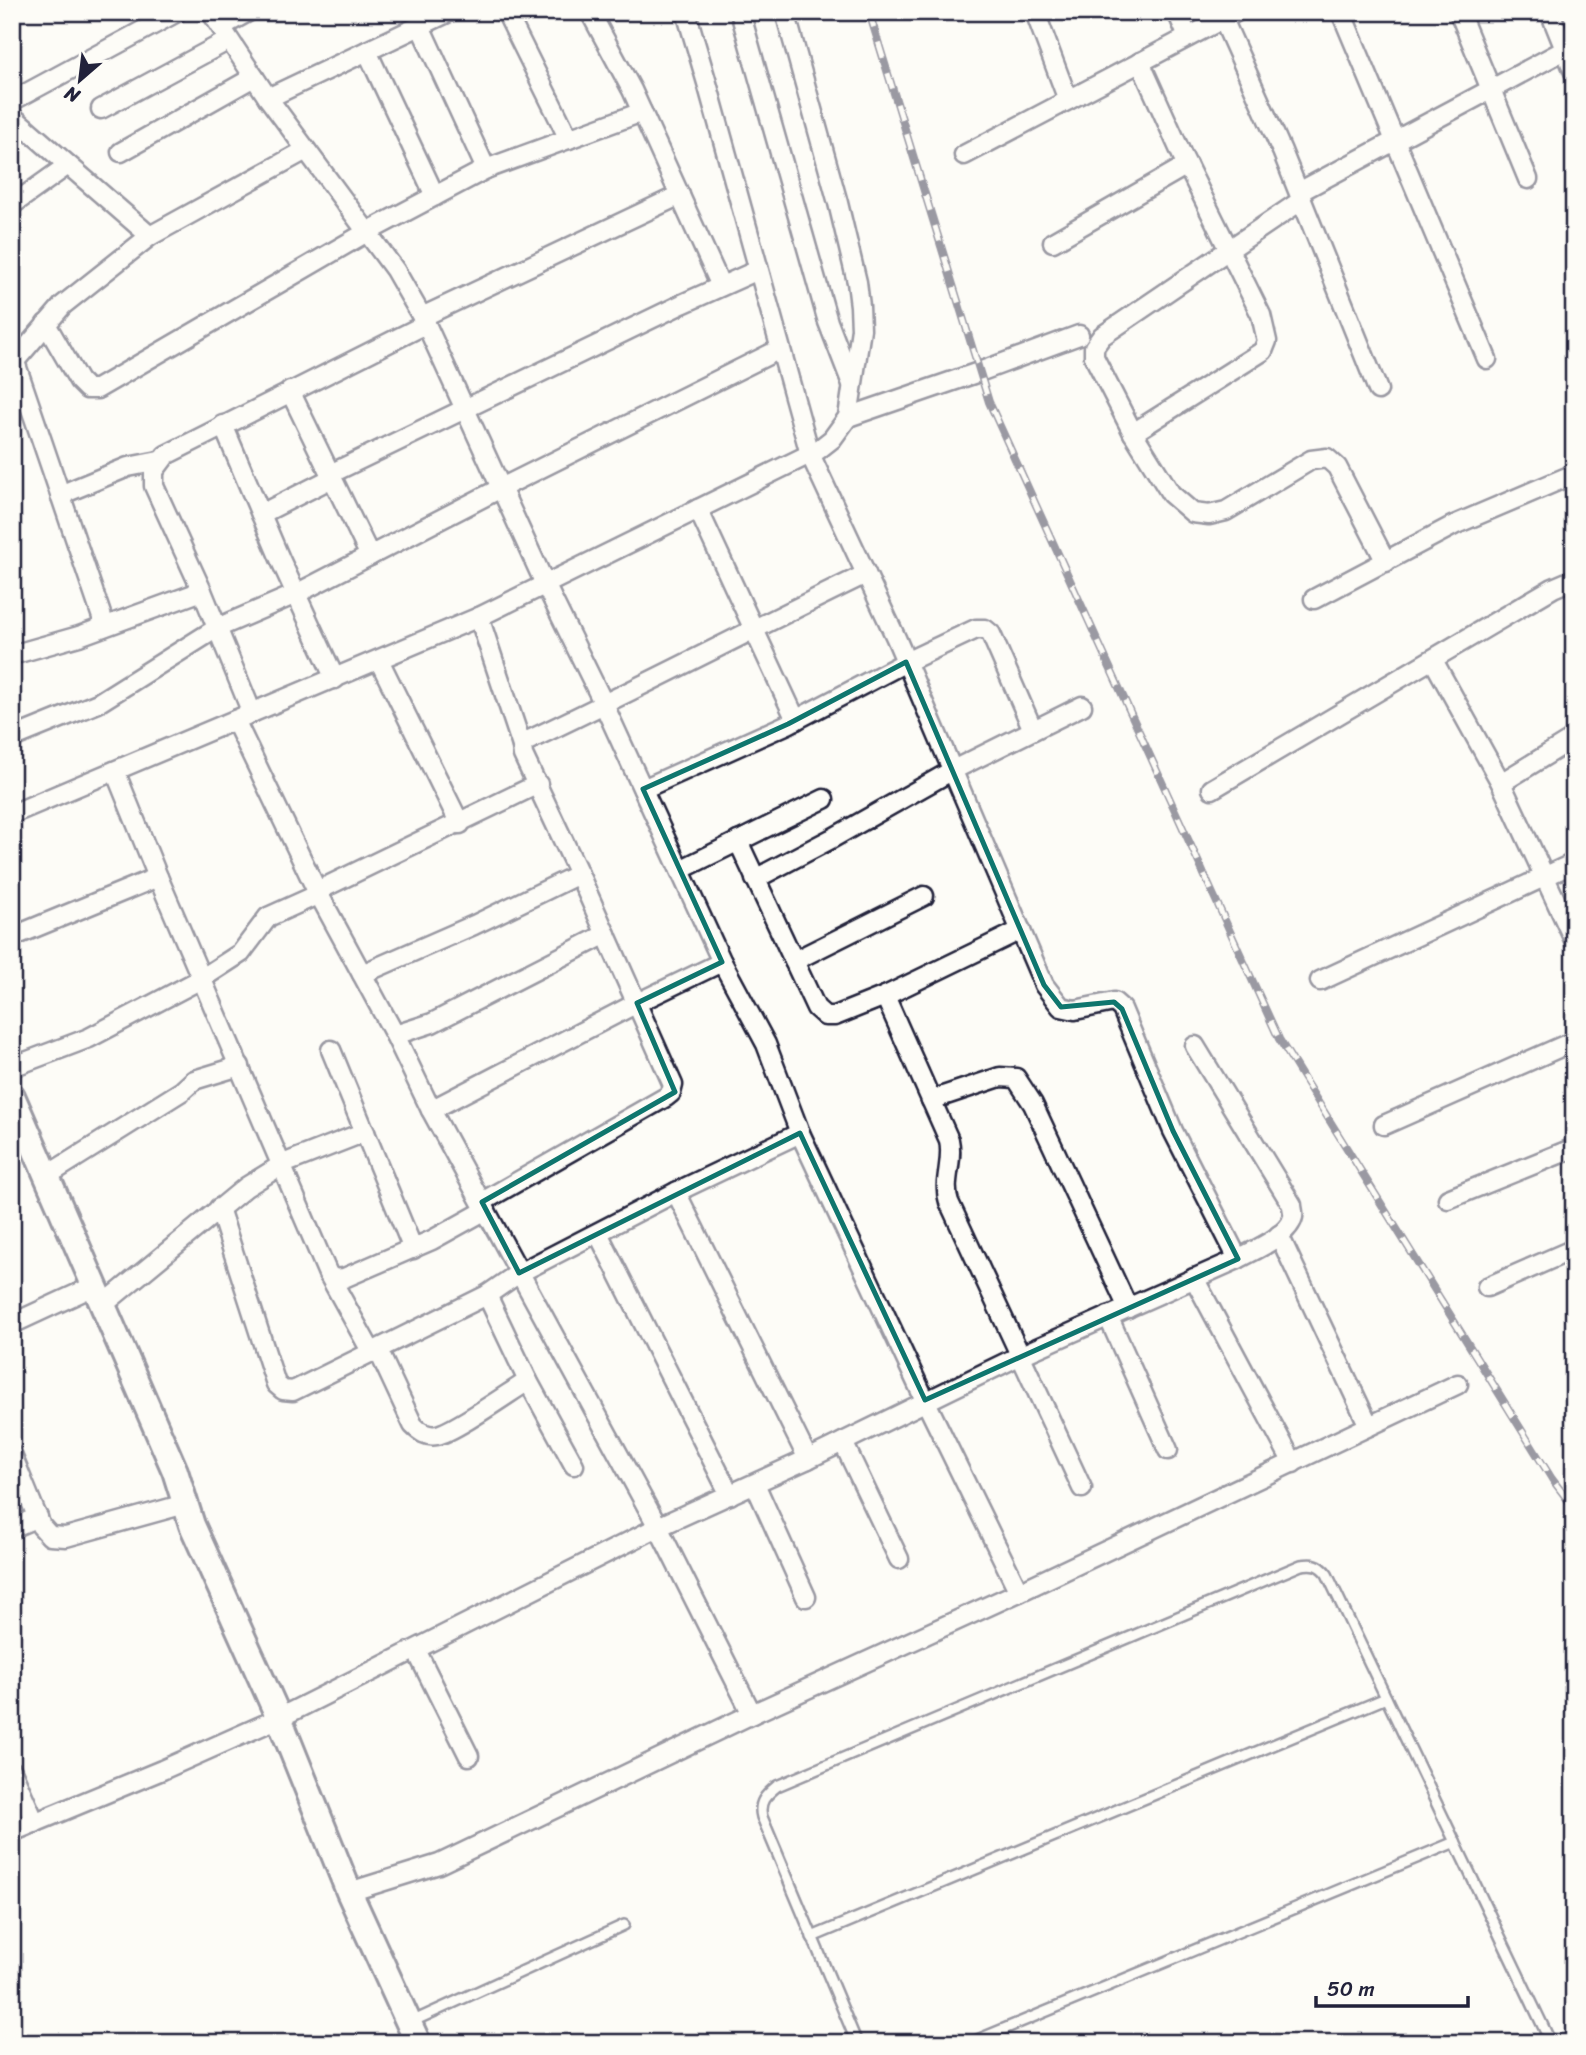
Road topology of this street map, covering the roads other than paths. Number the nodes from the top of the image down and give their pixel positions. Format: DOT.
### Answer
graph roads {
  1 [pos="177,12"];
  2 [pos="248,12"];
  3 [pos="449,12"];
  4 [pos="506,12"];
  5 [pos="590,12"];
  6 [pos="686,12"];
  7 [pos="740,12"];
  8 [pos="785,12"];
  9 [pos="1035,12"];
  10 [pos="1177,12"];
  11 [pos="1341,12"];
  12 [pos="1459,12"];
  13 [pos="1550,12"];
  14 [pos="1229,16"];
  15 [pos="420,26"];
  16 [pos="220,27"];
  17 [pos="1188,37"];
  18 [pos="1569,48"];
  19 [pos="366,51"];
  20 [pos="1140,62"];
  21 [pos="1574,72"];
  22 [pos="254,77"];
  23 [pos="1491,89"];
  24 [pos="268,98"];
  25 [pos="1068,100"];
  26 [pos="12,101"];
  27 [pos="101,109"];
  28 [pos="642,112"];
  29 [pos="12,116"];
  30 [pos="569,139"];
  31 [pos="1396,142"];
  32 [pos="306,150"];
  33 [pos="121,152"];
  34 [pos="964,155"];
  35 [pos="68,165"];
  36 [pos="1187,165"];
  37 [pos="486,169"];
  38 [pos="1528,180"];
  39 [pos="680,195"];
  40 [pos="435,196"];
  41 [pos="1301,196"];
  42 [pos="12,205"];
  43 [pos="367,232"];
  44 [pos="150,236"];
  45 [pos="1053,242"];
  46 [pos="1228,249"];
  47 [pos="758,270"];
  48 [pos="721,286"];
  49 [pos="424,320"];
  50 [pos="46,324"];
  51 [pos="1079,335"];
  52 [pos="780,349"];
  53 [pos="14,357"];
  54 [pos="1487,359"];
  55 [pos="17,381"];
  56 [pos="854,387"];
  57 [pos="1378,390"];
  58 [pos="290,391"];
  59 [pos="465,409"];
  60 [pos="848,417"];
  61 [pos="223,425"];
  62 [pos="1133,433"];
  63 [pos="810,454"];
  64 [pos="159,461"];
  65 [pos="1574,474"];
  66 [pos="331,476"];
  67 [pos="501,488"];
  68 [pos="60,495"];
  69 [pos="698,509"];
  70 [pos="261,514"];
  71 [pos="370,556"];
  72 [pos="1386,562"];
  73 [pos="866,574"];
  74 [pos="1574,579"];
  75 [pos="545,584"];
  76 [pos="202,591"];
  77 [pos="296,594"];
  78 [pos="1314,599"];
  79 [pos="479,617"];
  80 [pos="106,626"];
  81 [pos="217,628"];
  82 [pos="753,628"];
  83 [pos="12,655"];
  84 [pos="379,660"];
  85 [pos="1433,660"];
  86 [pos="906,662"];
  87 [pos="335,679"];
  88 [pos="604,705"];
  89 [pos="1082,706"];
  90 [pos="252,713"];
  91 [pos="235,720"];
  92 [pos="796,720"];
  93 [pos="1033,730"];
  94 [pos="12,737"];
  95 [pos="1574,738"];
  96 [pos="522,746"];
  97 [pos="115,771"];
  98 [pos="953,771"];
  99 [pos="1502,783"];
  100 [pos="538,784"];
  101 [pos="643,789"];
  102 [pos="1212,789"];
  103 [pos="824,799"];
  104 [pos="12,814"];
  105 [pos="460,824"];
  106 [pos="738,841"];
  107 [pos="1574,863"];
  108 [pos="680,870"];
  109 [pos="579,874"];
  110 [pos="1545,876"];
  111 [pos="158,877"];
  112 [pos="755,879"];
  113 [pos="318,893"];
  114 [pos="924,897"];
  115 [pos="1021,930"];
  116 [pos="606,934"];
  117 [pos="12,937"];
  118 [pos="1574,940"];
  119 [pos="794,961"];
  120 [pos="722,962"];
  121 [pos="362,974"];
  122 [pos="201,979"];
  123 [pos="1320,981"];
  124 [pos="885,996"];
  125 [pos="637,1003"];
  126 [pos="395,1035"];
  127 [pos="1574,1041"];
  128 [pos="1195,1046"];
  129 [pos="331,1050"];
  130 [pos="240,1066"];
  131 [pos="12,1067"];
  132 [pos="12,1096"];
  133 [pos="931,1100"];
  134 [pos="431,1110"];
  135 [pos="1384,1125"];
  136 [pos="365,1132"];
  137 [pos="800,1133"];
  138 [pos="1574,1148"];
  139 [pos="283,1164"];
  140 [pos="48,1175"];
  141 [pos="676,1192"];
  142 [pos="1448,1199"];
  143 [pos="484,1206"];
  144 [pos="219,1208"];
  145 [pos="598,1233"];
  146 [pos="1279,1235"];
  147 [pos="413,1248"];
  148 [pos="1574,1250"];
  149 [pos="1238,1258"];
  150 [pos="519,1273"];
  151 [pos="330,1277"];
  152 [pos="1194,1278"];
  153 [pos="1487,1287"];
  154 [pos="487,1295"];
  155 [pos="99,1296"];
  156 [pos="1128,1308"];
  157 [pos="1108,1316"];
  158 [pos="12,1324"];
  159 [pos="375,1352"];
  160 [pos="1019,1356"];
  161 [pos="528,1381"];
  162 [pos="1458,1384"];
  163 [pos="925,1400"];
  164 [pos="1369,1426"];
  165 [pos="843,1442"];
  166 [pos="1168,1450"];
  167 [pos="12,1455"];
  168 [pos="808,1459"];
  169 [pos="1293,1463"];
  170 [pos="573,1465"];
  171 [pos="755,1484"];
  172 [pos="1082,1488"];
  173 [pos="730,1495"];
  174 [pos="185,1504"];
  175 [pos="38,1517"];
  176 [pos="658,1527"];
  177 [pos="12,1528"];
  178 [pos="899,1559"];
  179 [pos="1020,1592"];
  180 [pos="806,1597"];
  181 [pos="416,1650"];
  182 [pos="1386,1698"];
  183 [pos="751,1714"];
  184 [pos="279,1718"];
  185 [pos="469,1756"];
  186 [pos="12,1771"];
  187 [pos="35,1823"];
  188 [pos="12,1832"];
  189 [pos="1455,1842"];
  190 [pos="349,1892"];
  191 [pos="624,1925"];
  192 [pos="812,1937"];
  193 [pos="413,2033"];
  194 [pos="857,2043"];
  195 [pos="970,2043"];
  196 [pos="1551,2043"];
  1 -- 26 [label="street"];
  2 -- 16 [label="street"];
  3 -- 15 [label="street"];
  4 -- 30 [label="street"];
  5 -- 28 [label="street"];
  6 -- 47 [label="street"];
  7 -- 56 [label="street"];
  8 -- 56 [label="street"];
  9 -- 25 [label="street"];
  10 -- 17 [label="street"];
  11 -- 31 [label="street"];
  12 -- 23 [label="street"];
  13 -- 18 [label="street"];
  14 -- 17 [label="street"];
  14 -- 41 [label="street"];
  15 -- 19 [label="street"];
  15 -- 37 [label="street"];
  16 -- 22 [label="street"];
  16 -- 27 [label="street"];
  17 -- 20 [label="street"];
  18 -- 21 [label="street"];
  18 -- 23 [label="street"];
  19 -- 24 [label="street"];
  19 -- 40 [label="street"];
  20 -- 25 [label="street"];
  20 -- 36 [label="street"];
  22 -- 24 [label="street"];
  22 -- 33 [label="street"];
  23 -- 31 [label="street"];
  23 -- 38 [label="street"];
  24 -- 32 [label="street"];
  25 -- 34 [label="street"];
  28 -- 30 [label="street"];
  28 -- 39 [label="street"];
  29 -- 35 [label="street"];
  30 -- 37 [label="street"];
  31 -- 41 [label="street"];
  31 -- 54 [label="street"];
  32 -- 43 [label="street"];
  32 -- 44 [label="street"];
  35 -- 42 [label="street"];
  35 -- 44 [label="street"];
  36 -- 45 [label="street"];
  36 -- 46 [label="street"];
  37 -- 40 [label="street"];
  39 -- 48 [label="street"];
  39 -- 49 [label="street"];
  40 -- 43 [label="street"];
  41 -- 46 [label="street"];
  41 -- 57 [label="street"];
  43 -- 49 [label="street"];
  43 -- 50 [label="street"];
  44 -- 50 [label="street"];
  46 -- 62 [label="street"];
  46 -- 62 [label="street"];
  47 -- 48 [label="street"];
  47 -- 52 [label="street"];
  48 -- 59 [label="street"];
  49 -- 58 [label="street"];
  49 -- 59 [label="street"];
  50 -- 53 [label="street"];
  51 -- 60 [label="street"];
  52 -- 63 [label="street"];
  52 -- 67 [label="street"];
  53 -- 55 [label="street"];
  55 -- 68 [label="street"];
  56 -- 60 [label="street"];
  58 -- 61 [label="street"];
  58 -- 66 [label="street"];
  59 -- 66 [label="street"];
  59 -- 67 [label="street"];
  60 -- 63 [label="street"];
  61 -- 64 [label="street"];
  61 -- 70 [label="street"];
  62 -- 72 [label="street"];
  63 -- 69 [label="street"];
  63 -- 73 [label="street"];
  64 -- 68 [label="street"];
  64 -- 76 [label="street"];
  65 -- 72 [label="street"];
  66 -- 70 [label="street"];
  66 -- 71 [label="street"];
  67 -- 71 [label="street"];
  67 -- 75 [label="street"];
  68 -- 80 [label="street"];
  69 -- 75 [label="street"];
  69 -- 82 [label="street"];
  70 -- 77 [label="street"];
  71 -- 77 [label="street"];
  72 -- 78 [label="street"];
  73 -- 82 [label="street"];
  73 -- 86 [label="street"];
  74 -- 85 [label="street"];
  75 -- 79 [label="street"];
  75 -- 88 [label="street"];
  76 -- 80 [label="street"];
  76 -- 81 [label="street"];
  77 -- 81 [label="street"];
  77 -- 87 [label="street"];
  79 -- 84 [label="street"];
  79 -- 96 [label="street"];
  80 -- 83 [label="street"];
  81 -- 90 [label="street"];
  81 -- 94 [label="street"];
  82 -- 88 [label="street"];
  82 -- 92 [label="street"];
  84 -- 87 [label="street"];
  84 -- 105 [label="street"];
  85 -- 99 [label="street"];
  85 -- 102 [label="street"];
  86 -- 92 [label="street"];
  86 -- 93 [label="street"];
  86 -- 98 [label="street"];
  87 -- 90 [label="street"];
  88 -- 96 [label="street"];
  88 -- 101 [label="street"];
  89 -- 93 [label="street"];
  90 -- 91 [label="street"];
  91 -- 97 [label="street"];
  91 -- 113 [label="street"];
  92 -- 101 [label="street"];
  93 -- 98 [label="street"];
  95 -- 99 [label="street"];
  96 -- 100 [label="street"];
  97 -- 104 [label="street"];
  97 -- 111 [label="street"];
  98 -- 112 [label="street"];
  98 -- 115 [label="street"];
  99 -- 110 [label="street"];
  100 -- 105 [label="street"];
  100 -- 109 [label="street"];
  101 -- 108 [label="street"];
  103 -- 106 [label="street"];
  105 -- 113 [label="street"];
  106 -- 108 [label="street"];
  106 -- 112 [label="street"];
  107 -- 110 [label="street"];
  108 -- 120 [label="street"];
  109 -- 116 [label="street"];
  109 -- 121 [label="street"];
  110 -- 118 [label="street"];
  110 -- 123 [label="street"];
  111 -- 117 [label="street"];
  111 -- 122 [label="street"];
  112 -- 119 [label="street"];
  113 -- 121 [label="street"];
  113 -- 122 [label="street"];
  114 -- 119 [label="street"];
  115 -- 124 [label="street"];
  115 -- 149 [label="street"];
  116 -- 125 [label="street"];
  116 -- 126 [label="street"];
  119 -- 124 [label="street"];
  120 -- 125 [label="street"];
  120 -- 137 [label="street"];
  121 -- 126 [label="street"];
  122 -- 130 [label="street"];
  122 -- 131 [label="street"];
  124 -- 133 [label="street"];
  125 -- 134 [label="street"];
  125 -- 143 [label="street"];
  126 -- 134 [label="street"];
  127 -- 135 [label="street"];
  128 -- 146 [label="street"];
  129 -- 136 [label="street"];
  130 -- 139 [label="street"];
  130 -- 140 [label="street"];
  132 -- 140 [label="street"];
  133 -- 156 [label="street"];
  133 -- 160 [label="street"];
  134 -- 143 [label="street"];
  136 -- 139 [label="street"];
  136 -- 147 [label="street"];
  137 -- 141 [label="street"];
  137 -- 163 [label="street"];
  138 -- 142 [label="street"];
  139 -- 144 [label="street"];
  139 -- 151 [label="street"];
  140 -- 155 [label="street"];
  141 -- 145 [label="street"];
  141 -- 168 [label="street"];
  143 -- 147 [label="street"];
  143 -- 150 [label="street"];
  144 -- 155 [label="street"];
  144 -- 159 [label="street"];
  145 -- 150 [label="street"];
  145 -- 173 [label="street"];
  146 -- 149 [label="street"];
  146 -- 164 [label="street"];
  147 -- 151 [label="street"];
  148 -- 153 [label="street"];
  149 -- 152 [label="street"];
  150 -- 154 [label="street"];
  150 -- 176 [label="street"];
  151 -- 159 [label="street"];
  152 -- 156 [label="street"];
  152 -- 169 [label="street"];
  154 -- 159 [label="street"];
  154 -- 161 [label="street"];
  155 -- 158 [label="street"];
  155 -- 174 [label="street"];
  156 -- 157 [label="street"];
  157 -- 160 [label="street"];
  157 -- 166 [label="street"];
  159 -- 161 [label="street"];
  160 -- 163 [label="street"];
  160 -- 172 [label="street"];
  161 -- 170 [label="street"];
  162 -- 164 [label="street"];
  163 -- 165 [label="street"];
  163 -- 179 [label="street"];
  164 -- 169 [label="street"];
  165 -- 168 [label="street"];
  165 -- 178 [label="street"];
  167 -- 175 [label="street"];
  168 -- 171 [label="street"];
  169 -- 179 [label="street"];
  171 -- 173 [label="street"];
  171 -- 180 [label="street"];
  173 -- 176 [label="street"];
  174 -- 175 [label="street"];
  174 -- 184 [label="street"];
  175 -- 177 [label="street"];
  176 -- 181 [label="street"];
  176 -- 183 [label="street"];
  179 -- 183 [label="street"];
  181 -- 184 [label="street"];
  181 -- 185 [label="street"];
  182 -- 189 [label="lane"];
  182 -- 192 [label="lane"];
  182 -- 192 [label="lane"];
  183 -- 190 [label="street"];
  184 -- 187 [label="street"];
  184 -- 190 [label="street"];
  186 -- 187 [label="street"];
  187 -- 188 [label="street"];
  189 -- 195 [label="lane"];
  189 -- 196 [label="lane"];
  190 -- 193 [label="street"];
  191 -- 193 [label="lane"];
  192 -- 194 [label="lane"];
}
